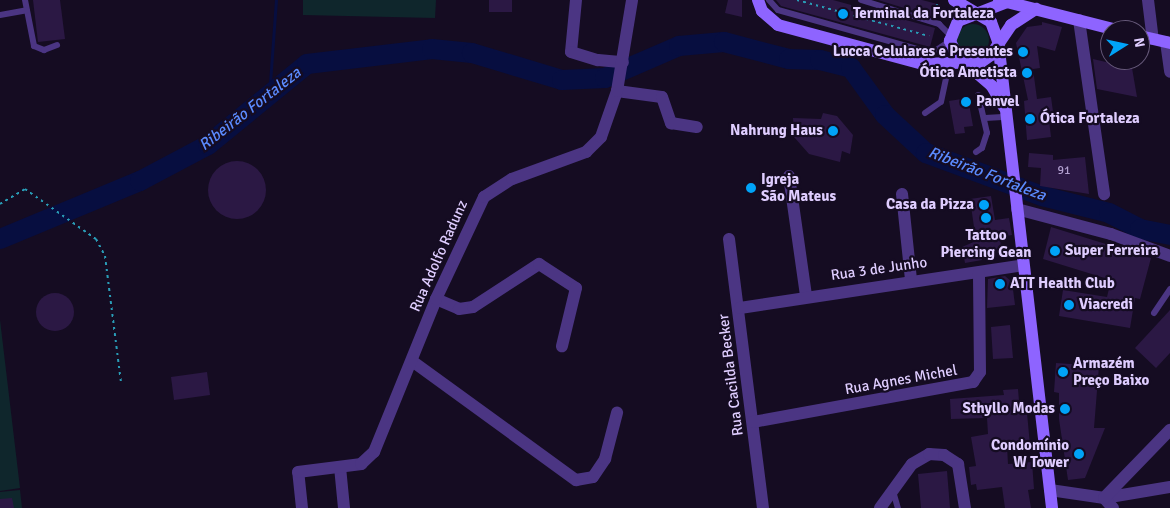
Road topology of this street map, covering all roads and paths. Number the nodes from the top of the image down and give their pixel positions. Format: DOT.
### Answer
graph roads {
  1 [pos="25,0"];
  2 [pos="576,0"];
  3 [pos="632,0"];
  4 [pos="758,0"];
  5 [pos="769,0"];
  6 [pos="797,0"];
  7 [pos="861,0"];
  8 [pos="938,0"];
  9 [pos="954,0"];
  10 [pos="1148,0"];
  11 [pos="1002,1"];
  12 [pos="1034,6"];
  13 [pos="27,10"];
  14 [pos="0,15"];
  15 [pos="974,15"];
  16 [pos="1079,20"];
  17 [pos="933,23"];
  18 [pos="1100,25"];
  19 [pos="930,36"];
  20 [pos="950,38"];
  21 [pos="1150,38"];
  22 [pos="1153,39"];
  23 [pos="998,41"];
  24 [pos="1168,43"];
  25 [pos="57,45"];
  26 [pos="926,51"];
  27 [pos="622,64"];
  28 [pos="950,64"];
  29 [pos="969,64"];
  30 [pos="1170,72"];
  31 [pos="618,87"];
  32 [pos="978,95"];
  33 [pos="925,113"];
  34 [pos="1007,114"];
  35 [pos="985,118"];
  36 [pos="698,128"];
  37 [pos="976,152"];
  38 [pos="789,176"];
  39 [pos="902,194"];
  40 [pos="1104,194"];
  41 [pos="0,204"];
  42 [pos="1016,204"];
  43 [pos="729,239"];
  44 [pos="1170,256"];
  45 [pos="1023,265"];
  46 [pos="978,273"];
  47 [pos="911,280"];
  48 [pos="1170,289"];
  49 [pos="806,296"];
  50 [pos="436,299"];
  51 [pos="740,308"];
  52 [pos="1154,313"];
  53 [pos="562,346"];
  54 [pos="412,361"];
  55 [pos="121,383"];
  56 [pos="617,412"];
  57 [pos="753,422"];
  58 [pos="1170,430"];
  59 [pos="340,467"];
  60 [pos="1170,487"];
  61 [pos="893,490"];
  62 [pos="1050,490"];
  63 [pos="1104,498"];
  64 [pos="302,508"];
  65 [pos="344,508"];
  66 [pos="763,508"];
  67 [pos="880,508"];
  68 [pos="898,508"];
  69 [pos="965,508"];
  70 [pos="1052,508"];
  71 [pos="1113,508"];
  1 -- 13 [label="lane"];
  2 -- 27 [label="street"];
  3 -- 27 [label="street, Rua Adolfo Radunz"];
  4 -- 28 [label="main road"];
  5 -- 26 [label="lane"];
  6 -- 19 [label="path"];
  7 -- 17 [label="lane"];
  8 -- 17 [label="path"];
  9 -- 15 [label="main road"];
  10 -- 22 [label="street"];
  11 -- 12 [label="main road"];
  11 -- 15 [label="main road"];
  12 -- 16 [label="main road"];
  12 -- 23 [label="main road"];
  13 -- 14 [label="lane"];
  13 -- 25 [label="lane"];
  15 -- 20 [label="main road"];
  15 -- 23 [label="main road"];
  16 -- 18 [label="main road"];
  16 -- 40 [label="street"];
  17 -- 19 [label="path"];
  17 -- 20 [label="lane"];
  19 -- 26 [label="path"];
  20 -- 26 [label="lane"];
  20 -- 29 [label="main road"];
  21 -- 22 [label="main road"];
  22 -- 24 [label="main road"];
  23 -- 29 [label="main road"];
  23 -- 34 [label="main road"];
  24 -- 30 [label="street"];
  27 -- 31 [label="street, Rua Adolfo Radunz"];
  28 -- 29 [label="main road"];
  28 -- 33 [label="lane"];
  29 -- 34 [label="main road"];
  31 -- 36 [label="street"];
  31 -- 50 [label="street, Rua Adolfo Radunz"];
  32 -- 35 [label="lane"];
  34 -- 35 [label="lane"];
  34 -- 42 [label="main road"];
  35 -- 37 [label="lane"];
  38 -- 49 [label="street"];
  39 -- 47 [label="street"];
  41 -- 55 [label="path"];
  42 -- 44 [label="street"];
  42 -- 45 [label="main road"];
  43 -- 51 [label="street, Rua Cacilda Becker"];
  45 -- 46 [label="street, Rua 3 de Junho"];
  45 -- 62 [label="main road"];
  46 -- 47 [label="street, Rua 3 de Junho"];
  46 -- 57 [label="street, Rua Agnes Michel"];
  47 -- 49 [label="street, Rua 3 de Junho"];
  48 -- 52 [label="lane"];
  49 -- 51 [label="street, Rua 3 de Junho"];
  50 -- 53 [label="street"];
  50 -- 54 [label="street, Rua Adolfo Radunz"];
  51 -- 57 [label="street, Rua Cacilda Becker"];
  54 -- 56 [label="street"];
  54 -- 59 [label="street, Rua Adolfo Radunz"];
  57 -- 66 [label="street, Rua Cacilda Becker"];
  58 -- 63 [label="street"];
  59 -- 64 [label="street, Rua Adolfo Radunz"];
  59 -- 65 [label="street"];
  60 -- 63 [label="street"];
  61 -- 67 [label="street"];
  61 -- 68 [label="lane"];
  61 -- 69 [label="street"];
  62 -- 63 [label="street"];
  62 -- 70 [label="main road"];
  63 -- 71 [label="street"];
}
